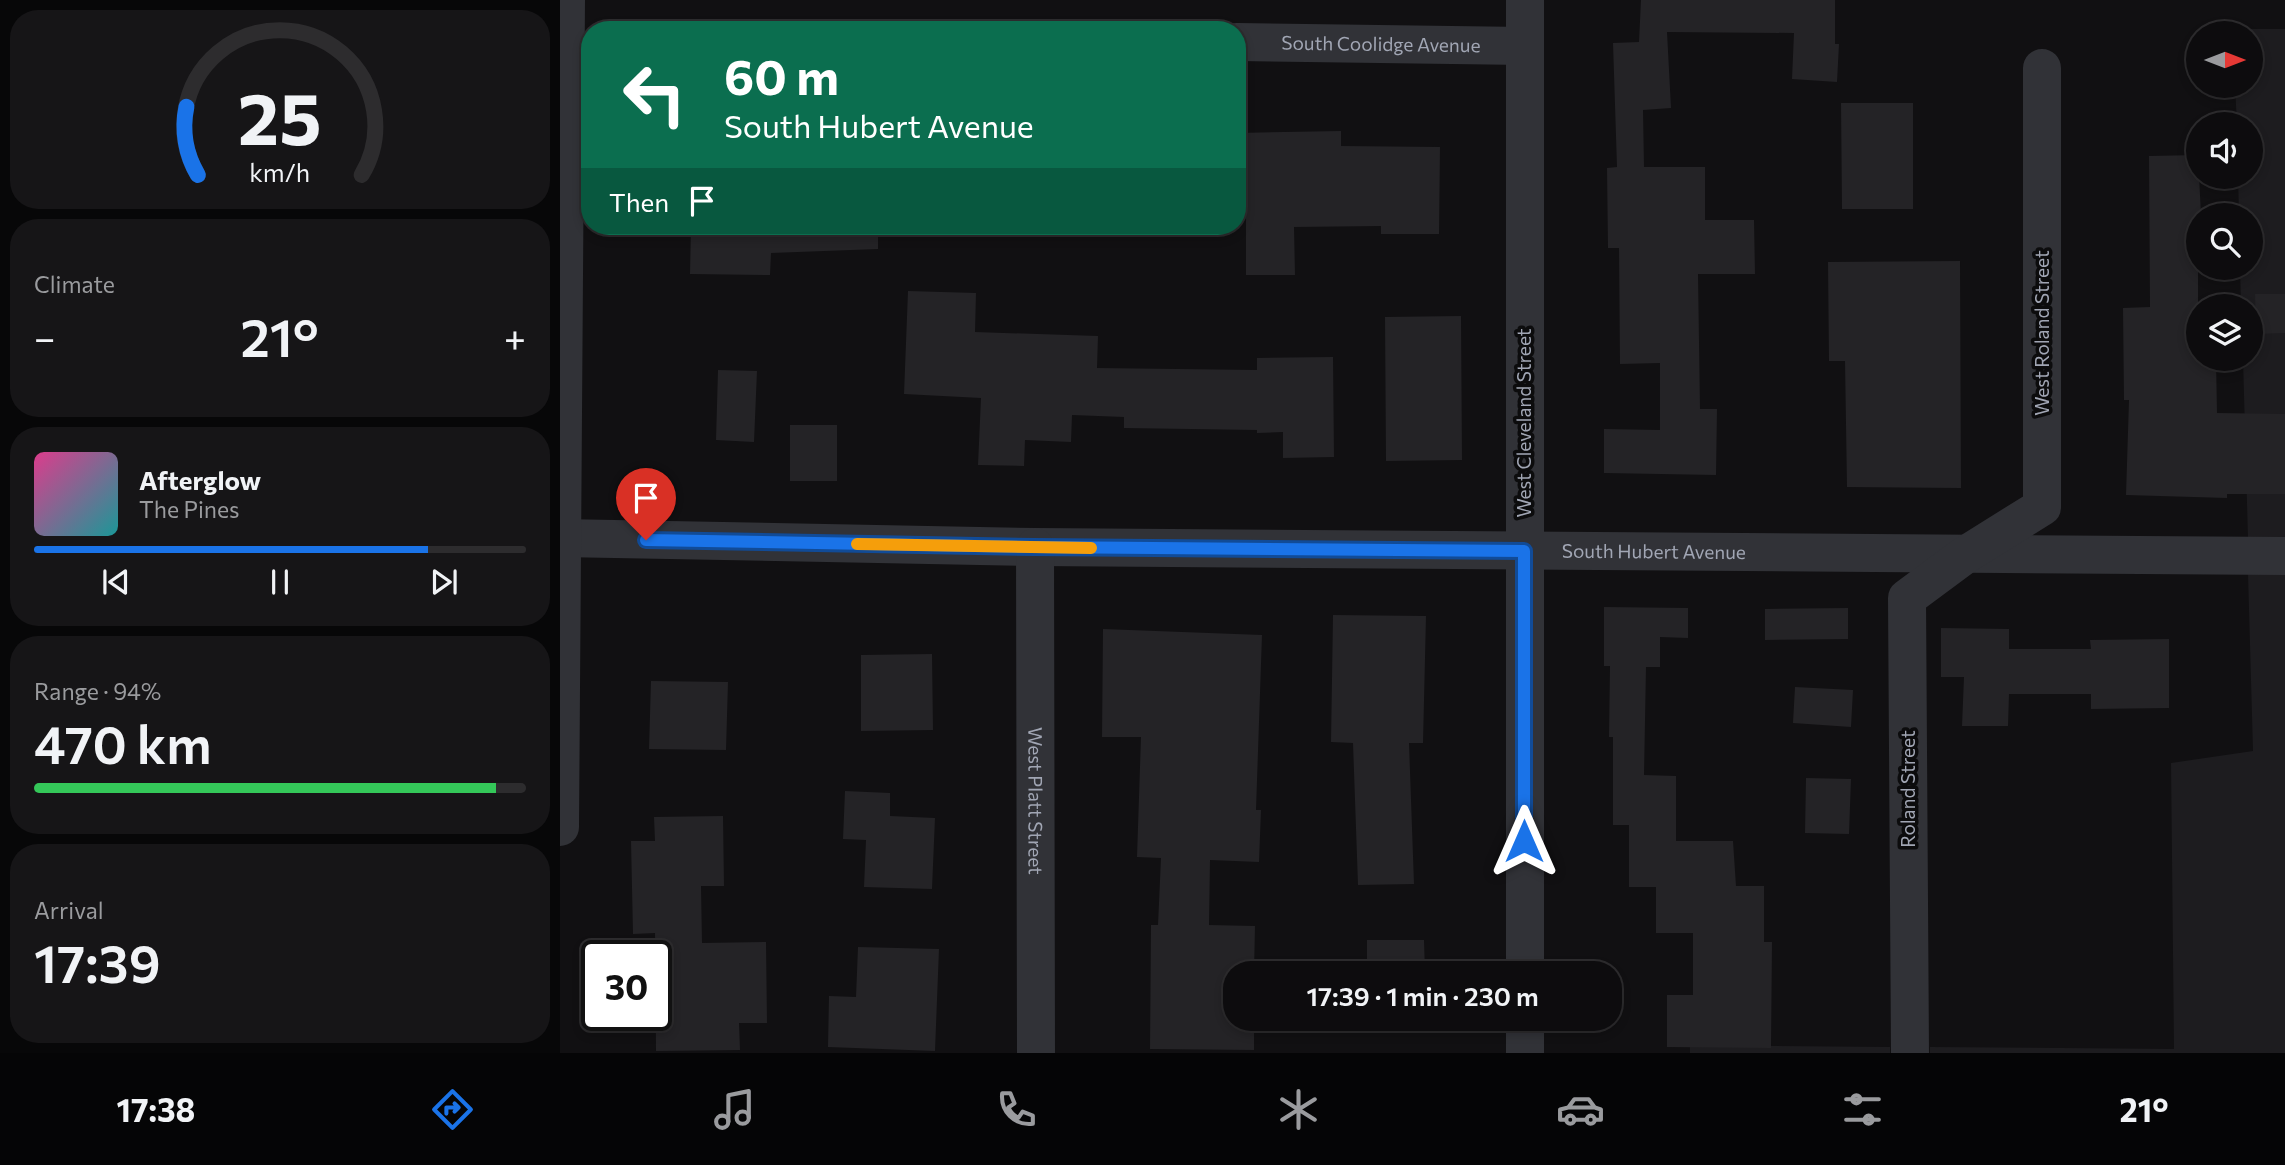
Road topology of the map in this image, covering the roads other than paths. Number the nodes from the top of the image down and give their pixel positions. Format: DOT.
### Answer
graph roads {
  1 [pos="1525,0"];
  2 [pos="574,21"];
  3 [pos="1246,42"];
  4 [pos="1525,46"];
  5 [pos="2042,68"];
  6 [pos="561,538"];
  7 [pos="1035,547"];
  8 [pos="1524,551"];
  9 [pos="1965,555"];
  10 [pos="2285,556"];
  11 [pos="560,827"];
  12 [pos="1525,961"];
  13 [pos="1525,1031"];
  14 [pos="1036,1053"];
  15 [pos="1525,1053"];
  16 [pos="1910,1053"];
  1 -- 4 [label="street, West Cleveland Street"];
  2 -- 6 [label="street"];
  3 -- 4 [label="street, South Coolidge Avenue"];
  4 -- 8 [label="street, West Cleveland Street"];
  5 -- 9 [label="street, West Roland Street"];
  6 -- 7 [label="street, South Hubert Avenue"];
  6 -- 11 [label="street"];
  7 -- 8 [label="street, South Hubert Avenue"];
  7 -- 14 [label="street, West Platt Street"];
  8 -- 9 [label="street, South Hubert Avenue"];
  8 -- 12 [label="street, West Cleveland Street"];
  9 -- 10 [label="street, South Hubert Avenue"];
  9 -- 16 [label="street, Roland Street"];
  13 -- 15 [label="street"];
}
